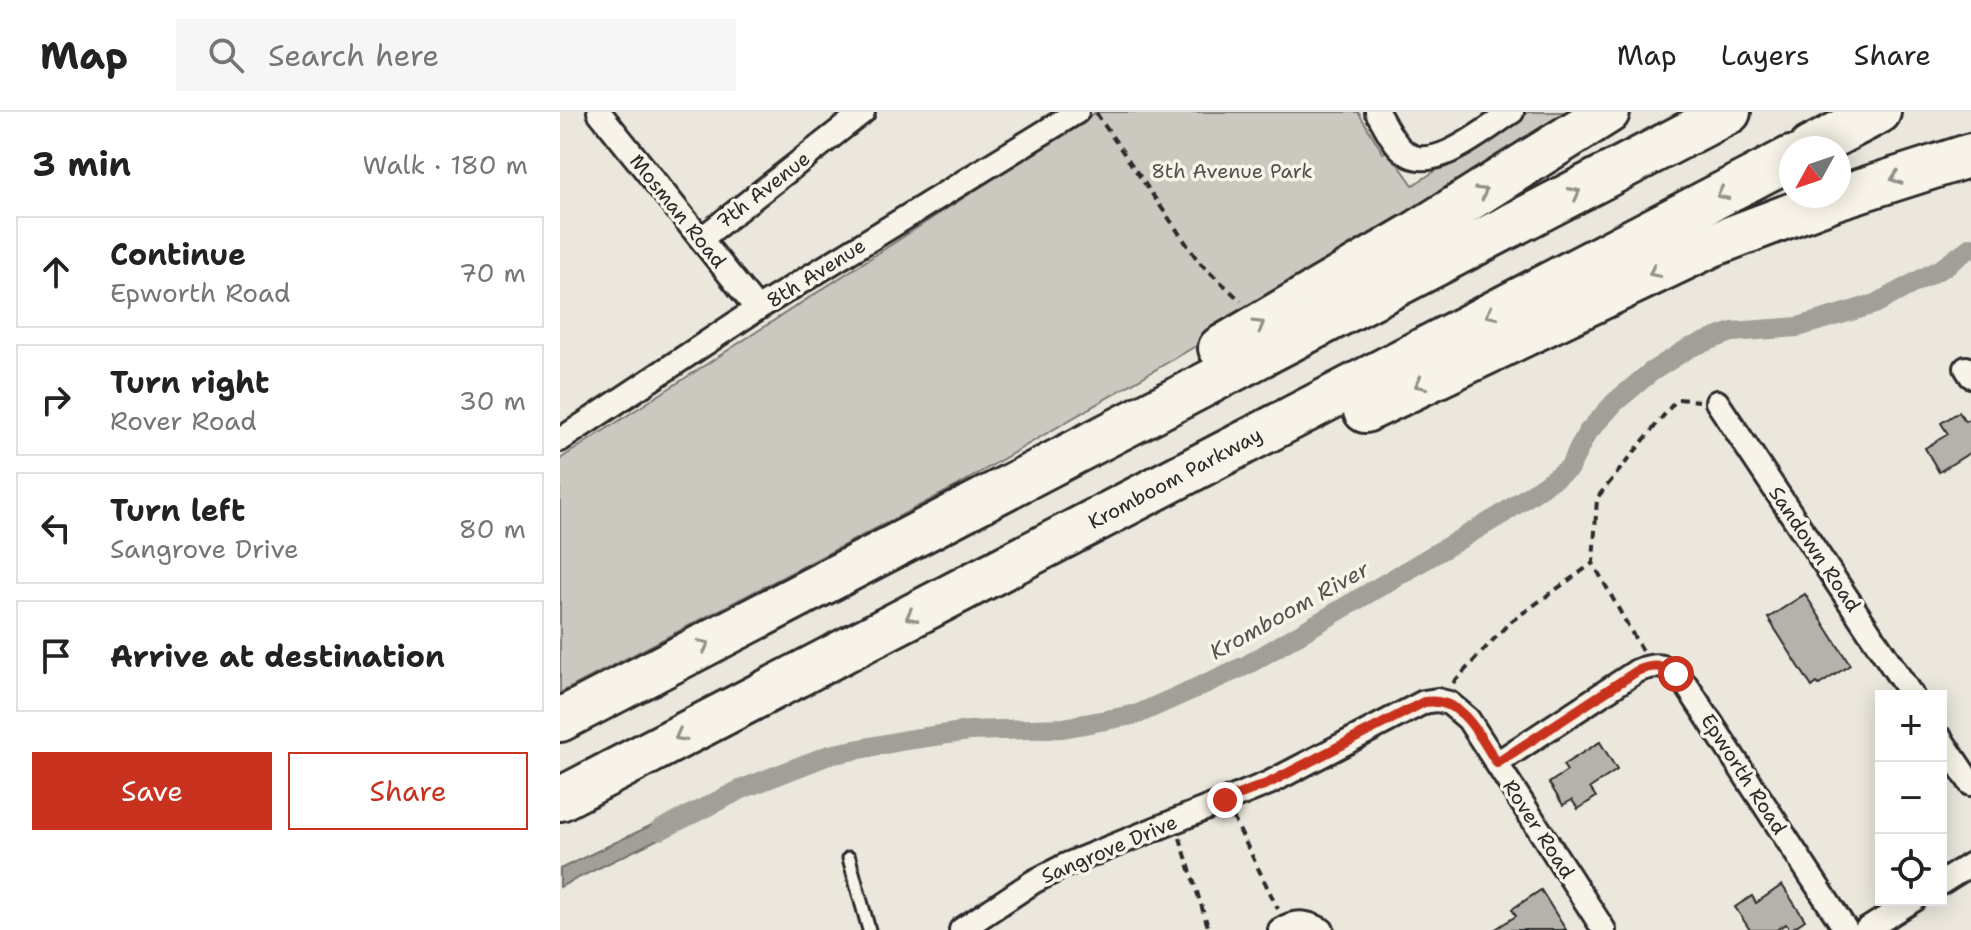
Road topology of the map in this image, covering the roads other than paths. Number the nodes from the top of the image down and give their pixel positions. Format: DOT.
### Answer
graph roads {
  1 [pos="599,112"];
  2 [pos="863,112"];
  3 [pos="1077,112"];
  4 [pos="1377,112"];
  5 [pos="1512,112"];
  6 [pos="1608,112"];
  7 [pos="1729,112"];
  8 [pos="1879,112"];
  9 [pos="1833,136"];
  10 [pos="1971,155"];
  11 [pos="1779,164"];
  12 [pos="701,239"];
  13 [pos="757,309"];
  14 [pos="1717,402"];
  15 [pos="560,440"];
  16 [pos="980,580"];
  17 [pos="806,592"];
  18 [pos="1908,690"];
  19 [pos="1437,700"];
  20 [pos="560,720"];
  21 [pos="1947,748"];
  22 [pos="1497,763"];
  23 [pos="1971,784"];
  24 [pos="560,799"];
  25 [pos="849,858"];
  26 [pos="1971,864"];
  27 [pos="1947,879"];
  28 [pos="1904,906"];
  29 [pos="1316,927"];
  30 [pos="1283,928"];
  31 [pos="869,930"];
  32 [pos="961,930"];
  33 [pos="1604,930"];
  34 [pos="1846,930"];
  35 [pos="1866,930"];
  1 -- 12 [label="street, Mosman Road"];
  2 -- 12 [label="street, 7th Avenue"];
  3 -- 13 [label="street, 8th Avenue"];
  4 -- 5 [label="street"];
  17 -- 6 [label="highway, one-way"];
  17 -- 7 [label="highway, one-way"];
  8 -- 9 [label="highway"];
  10 -- 16 [label="highway, one-way"];
  11 -- 16 [label="highway, Kromboom Parkway, one-way"];
  12 -- 13 [label="street, Mosman Road"];
  13 -- 15 [label="street, 8th Avenue"];
  14 -- 18 [label="street, Sandown Road"];
  16 -- 24 [label="highway, Kromboom Parkway, one-way"];
  20 -- 17 [label="highway, one-way"];
  19 -- 22 [label="street, Rover Road"];
  19 -- 32 [label="street, Sangrove Drive"];
  21 -- 23 [label="street"];
  22 -- 33 [label="street, Rover Road"];
  22 -- 34 [label="street, Epworth Road"];
  25 -- 31 [label="lane"];
  26 -- 27 [label="street"];
  28 -- 35 [label="street"];
  29 -- 30 [label="street"];
}
